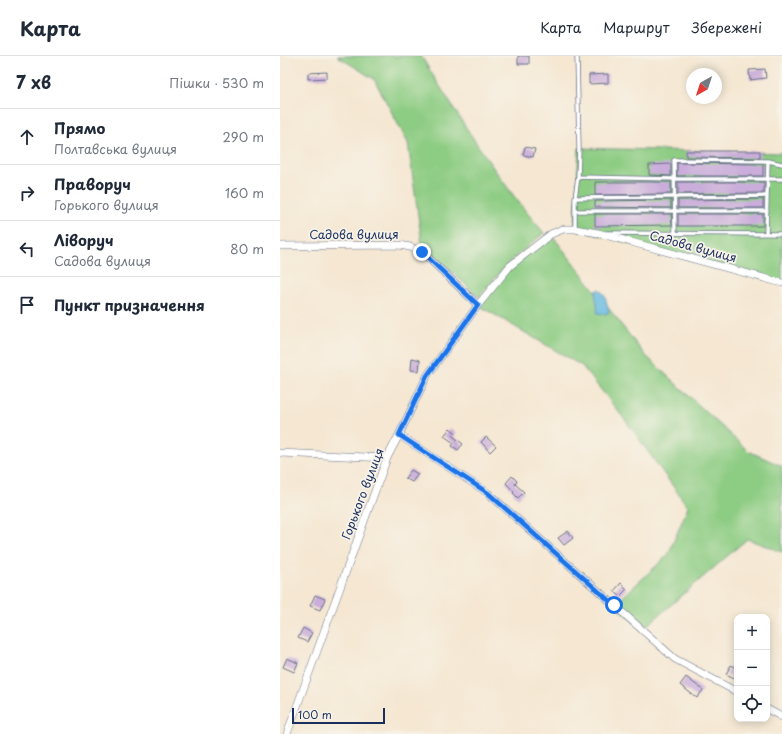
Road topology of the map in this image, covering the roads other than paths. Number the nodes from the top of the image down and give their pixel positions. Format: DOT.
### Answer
graph roads {
  1 [pos="577,56"];
  2 [pos="768,161"];
  3 [pos="782,164"];
  4 [pos="578,177"];
  5 [pos="675,179"];
  6 [pos="767,179"];
  7 [pos="782,179"];
  8 [pos="767,196"];
  9 [pos="575,198"];
  10 [pos="675,198"];
  11 [pos="674,211"];
  12 [pos="767,211"];
  13 [pos="575,212"];
  14 [pos="575,229"];
  15 [pos="598,233"];
  16 [pos="675,233"];
  17 [pos="766,234"];
  18 [pos="782,234"];
  19 [pos="280,246"];
  20 [pos="782,283"];
  21 [pos="478,305"];
  22 [pos="399,435"];
  23 [pos="280,453"];
  24 [pos="386,458"];
  25 [pos="734,690"];
  26 [pos="770,710"];
  27 [pos="782,717"];
  28 [pos="287,734"];
  1 -- 4 [label="lane"];
  2 -- 3 [label="lane"];
  2 -- 5 [label="lane"];
  2 -- 6 [label="lane"];
  4 -- 5 [label="lane"];
  4 -- 9 [label="lane"];
  5 -- 6 [label="lane"];
  5 -- 10 [label="lane"];
  6 -- 7 [label="lane"];
  6 -- 8 [label="lane"];
  8 -- 10 [label="lane"];
  8 -- 12 [label="lane"];
  9 -- 10 [label="lane"];
  9 -- 13 [label="lane"];
  10 -- 11 [label="lane"];
  11 -- 12 [label="lane"];
  11 -- 13 [label="lane"];
  11 -- 16 [label="lane"];
  12 -- 17 [label="lane"];
  13 -- 14 [label="lane"];
  14 -- 15 [label="street, Горького вулиця"];
  14 -- 21 [label="street, Горького вулиця"];
  15 -- 16 [label="lane"];
  15 -- 20 [label="street, Садова вулиця"];
  16 -- 17 [label="lane"];
  17 -- 18 [label="lane"];
  19 -- 21 [label="street, Садова вулиця"];
  21 -- 22 [label="street, Горького вулиця"];
  22 -- 24 [label="street, Горького вулиця"];
  22 -- 25 [label="street"];
  23 -- 24 [label="street"];
  24 -- 28 [label="street, Горького вулиця"];
  26 -- 27 [label="street"];
}
